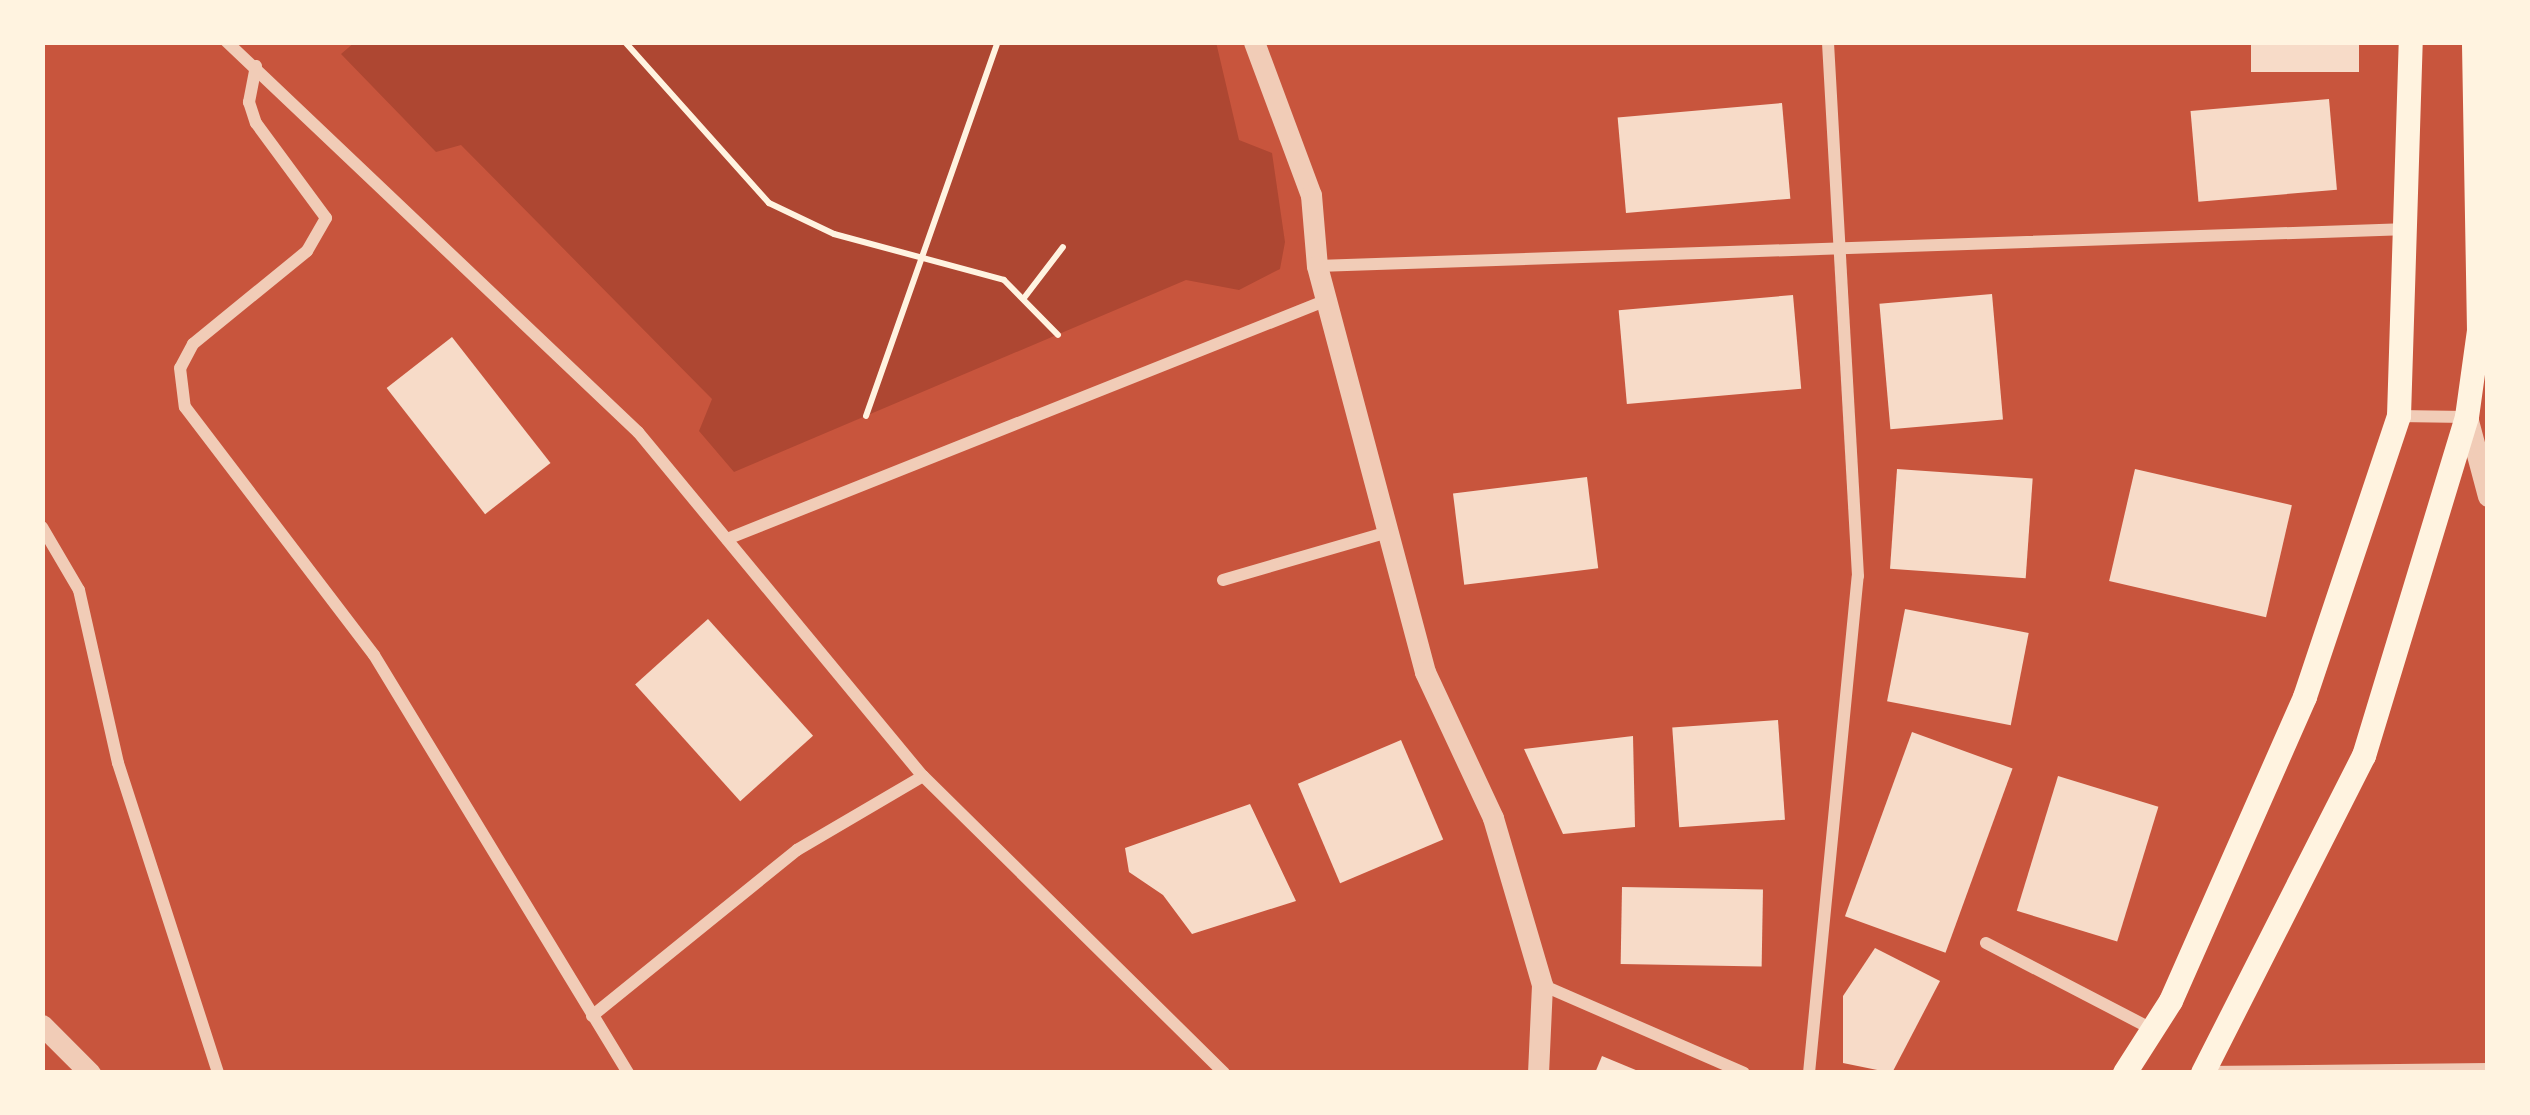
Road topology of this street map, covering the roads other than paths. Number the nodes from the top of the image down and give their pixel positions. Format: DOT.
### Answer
graph roads {
  1 [pos="227,42"];
  2 [pos="1255,42"];
  3 [pos="1828,42"];
  4 [pos="2411,42"];
  5 [pos="2474,42"];
  6 [pos="256,66"];
  7 [pos="2410,229"];
  8 [pos="1844,248"];
  9 [pos="1317,266"];
  10 [pos="1327,300"];
  11 [pos="2399,416"];
  12 [pos="2477,421"];
  13 [pos="2488,496"];
  14 [pos="42,526"];
  15 [pos="1388,532"];
  16 [pos="727,539"];
  17 [pos="1223,580"];
  18 [pos="923,776"];
  19 [pos="1986,943"];
  20 [pos="1542,985"];
  21 [pos="592,1016"];
  22 [pos="42,1025"];
  23 [pos="2153,1029"];
  24 [pos="2488,1069"];
  25 [pos="90,1073"];
  26 [pos="218,1073"];
  27 [pos="628,1073"];
  28 [pos="1224,1073"];
  29 [pos="1538,1073"];
  30 [pos="1744,1073"];
  31 [pos="1810,1073"];
  32 [pos="2126,1073"];
  33 [pos="2204,1073"];
  1 -- 6 [label="street"];
  2 -- 9 [label="street"];
  3 -- 8 [label="street"];
  4 -- 7 [label="main road"];
  5 -- 12 [label="main road"];
  6 -- 16 [label="street"];
  6 -- 21 [label="street"];
  7 -- 8 [label="street"];
  7 -- 11 [label="main road"];
  8 -- 9 [label="street"];
  8 -- 31 [label="street"];
  9 -- 10 [label="street"];
  10 -- 15 [label="street"];
  10 -- 16 [label="street"];
  11 -- 12 [label="street"];
  11 -- 23 [label="main road"];
  12 -- 13 [label="street"];
  12 -- 33 [label="main road"];
  14 -- 26 [label="street"];
  15 -- 17 [label="street"];
  15 -- 20 [label="street"];
  16 -- 18 [label="street"];
  18 -- 21 [label="street"];
  18 -- 28 [label="street"];
  19 -- 23 [label="street"];
  20 -- 29 [label="street"];
  20 -- 30 [label="street"];
  21 -- 27 [label="street"];
  22 -- 25 [label="street"];
  23 -- 32 [label="main road"];
  24 -- 33 [label="street"];
}
